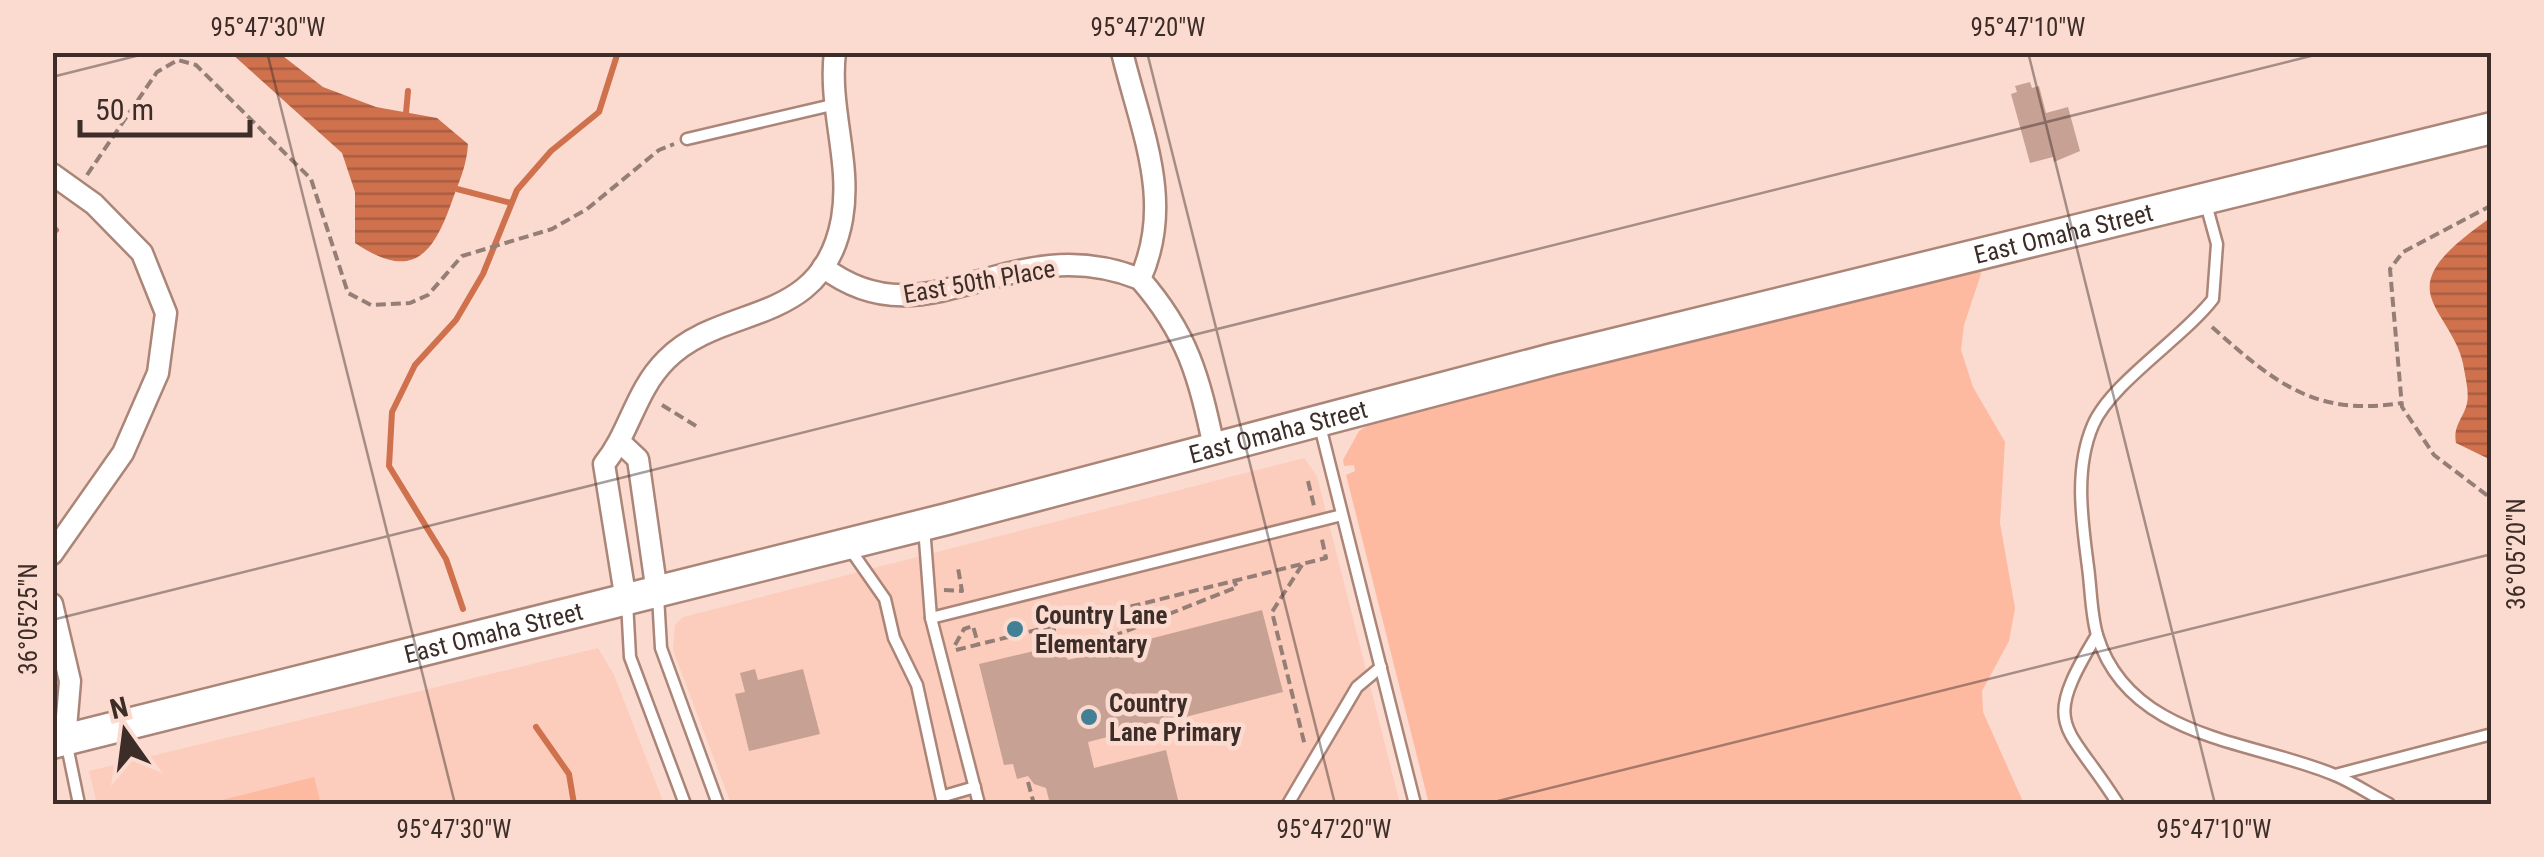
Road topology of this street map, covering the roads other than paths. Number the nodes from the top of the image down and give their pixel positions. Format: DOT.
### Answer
graph roads {
  1 [pos="835,52"];
  2 [pos="1122,52"];
  3 [pos="832,105"];
  4 [pos="2492,128"];
  5 [pos="687,139"];
  6 [pos="52,174"];
  7 [pos="2204,198"];
  8 [pos="823,268"];
  9 [pos="1140,279"];
  10 [pos="1318,418"];
  11 [pos="621,443"];
  12 [pos="1214,447"];
  13 [pos="642,493"];
  14 [pos="609,500"];
  15 [pos="1342,516"];
  16 [pos="924,524"];
  17 [pos="847,544"];
  18 [pos="52,554"];
  19 [pos="658,592"];
  20 [pos="626,601"];
  21 [pos="52,604"];
  22 [pos="931,618"];
  23 [pos="2097,635"];
  24 [pos="1381,667"];
  25 [pos="57,732"];
  26 [pos="2492,734"];
  27 [pos="2335,775"];
  28 [pos="974,787"];
  29 [pos="944,800"];
  30 [pos="79,804"];
  31 [pos="685,804"];
  32 [pos="718,804"];
  33 [pos="979,804"];
  34 [pos="1288,804"];
  35 [pos="1415,804"];
  36 [pos="2118,804"];
  37 [pos="2388,804"];
  1 -- 3 [label="street"];
  2 -- 9 [label="street"];
  3 -- 5 [label="lane"];
  3 -- 8 [label="street"];
  4 -- 7 [label="main road, East Omaha Street"];
  6 -- 18 [label="street"];
  7 -- 10 [label="main road, East Omaha Street"];
  7 -- 23 [label="lane"];
  8 -- 9 [label="street, East 50th Place"];
  8 -- 11 [label="street"];
  9 -- 12 [label="street"];
  10 -- 12 [label="main road, East Omaha Street"];
  10 -- 15 [label="lane"];
  11 -- 13 [label="street"];
  11 -- 14 [label="street"];
  12 -- 16 [label="main road, East Omaha Street"];
  13 -- 14 [label="street"];
  13 -- 19 [label="street"];
  14 -- 20 [label="street"];
  15 -- 22 [label="lane"];
  15 -- 24 [label="lane"];
  16 -- 17 [label="main road, East Omaha Street"];
  16 -- 22 [label="lane"];
  17 -- 19 [label="main road, East Omaha Street"];
  17 -- 29 [label="lane"];
  19 -- 20 [label="main road, East Omaha Street"];
  19 -- 32 [label="lane"];
  20 -- 25 [label="main road, East Omaha Street"];
  20 -- 31 [label="lane"];
  21 -- 25 [label="street"];
  22 -- 28 [label="lane"];
  23 -- 27 [label="lane"];
  23 -- 36 [label="lane"];
  24 -- 34 [label="lane"];
  24 -- 35 [label="lane"];
  25 -- 30 [label="lane"];
  26 -- 27 [label="lane"];
  27 -- 37 [label="lane"];
  28 -- 29 [label="lane"];
  28 -- 33 [label="lane"];
}
